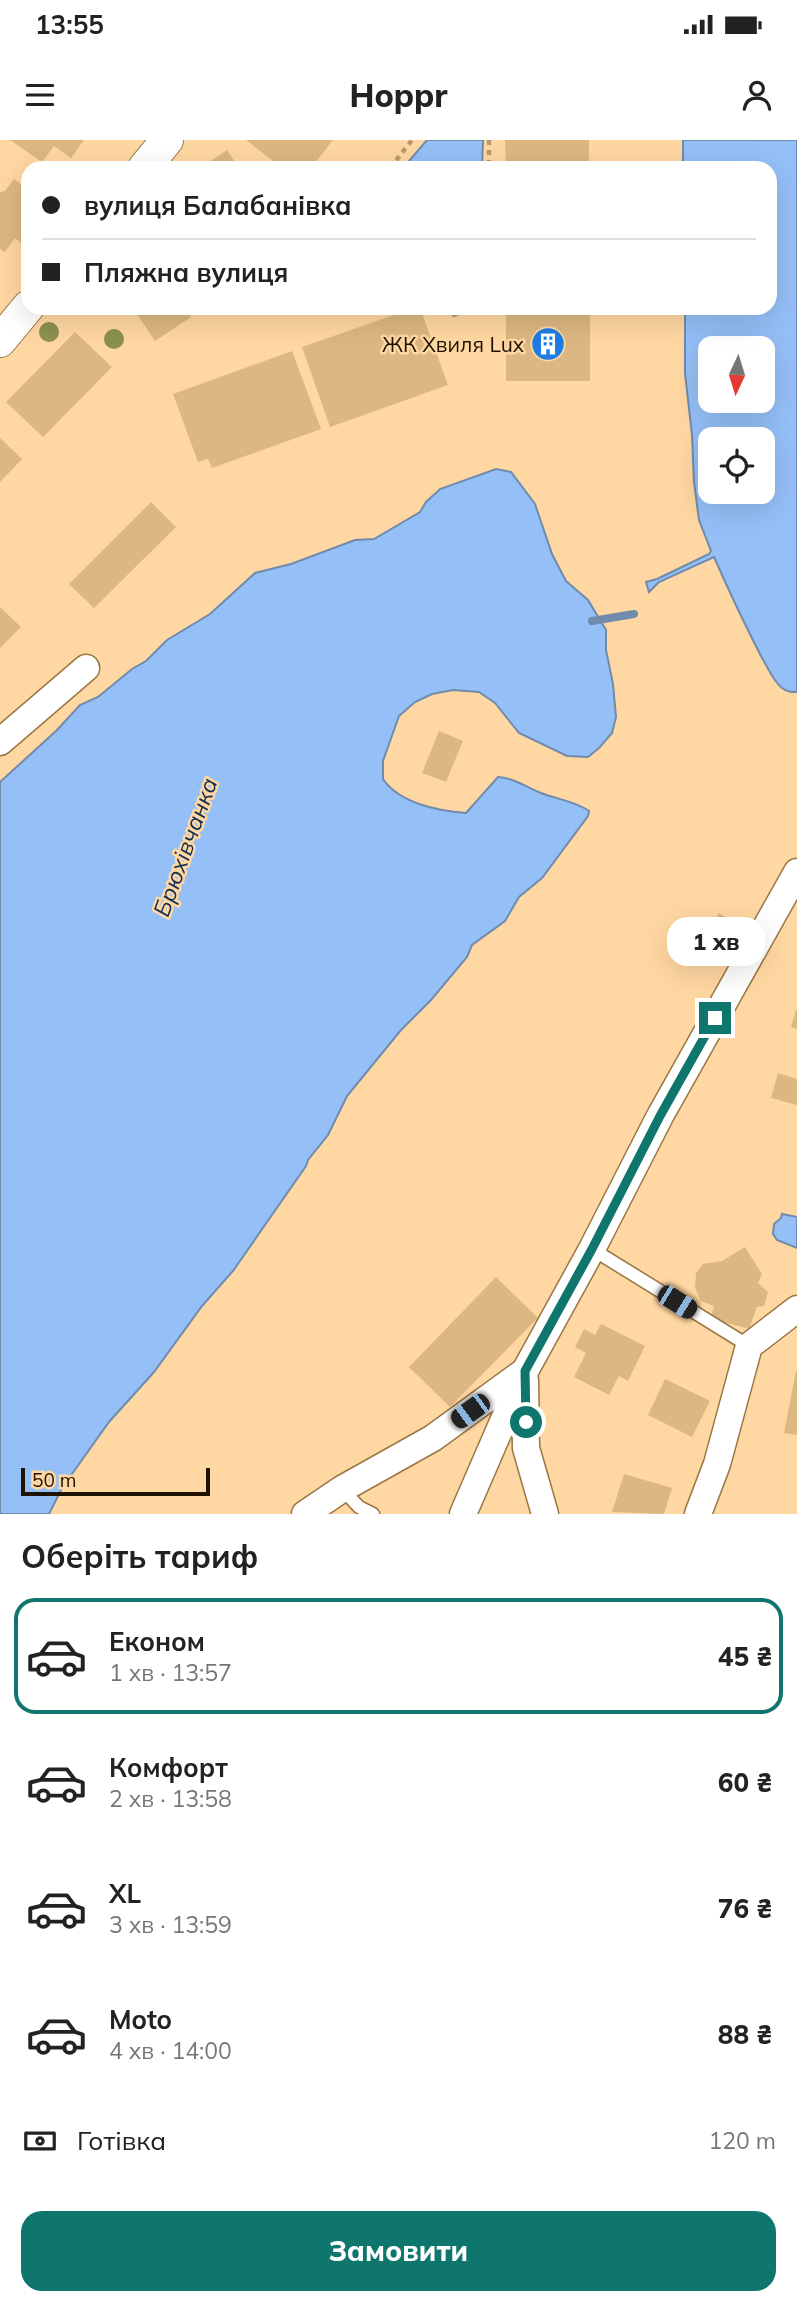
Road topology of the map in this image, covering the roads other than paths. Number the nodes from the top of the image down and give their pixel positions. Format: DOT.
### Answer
graph roads {
  1 [pos="167,140"];
  2 [pos="150,161"];
  3 [pos="21,315"];
  4 [pos="0,341"];
  5 [pos="86,668"];
  6 [pos="0,742"];
  7 [pos="797,872"];
  8 [pos="592,1249"];
  9 [pos="797,1309"];
  10 [pos="749,1346"];
  11 [pos="525,1371"];
  12 [pos="342,1489"];
  13 [pos="305,1514"];
  14 [pos="373,1514"];
  15 [pos="463,1514"];
  16 [pos="545,1514"];
  17 [pos="698,1514"];
  1 -- 2 [label="street"];
  3 -- 4 [label="street"];
  5 -- 6 [label="street"];
  7 -- 8 [label="street"];
  8 -- 10 [label="lane"];
  8 -- 11 [label="street"];
  9 -- 10 [label="street"];
  10 -- 17 [label="street"];
  11 -- 12 [label="street"];
  11 -- 15 [label="street"];
  11 -- 16 [label="street"];
  12 -- 13 [label="street"];
  12 -- 14 [label="lane"];
}
